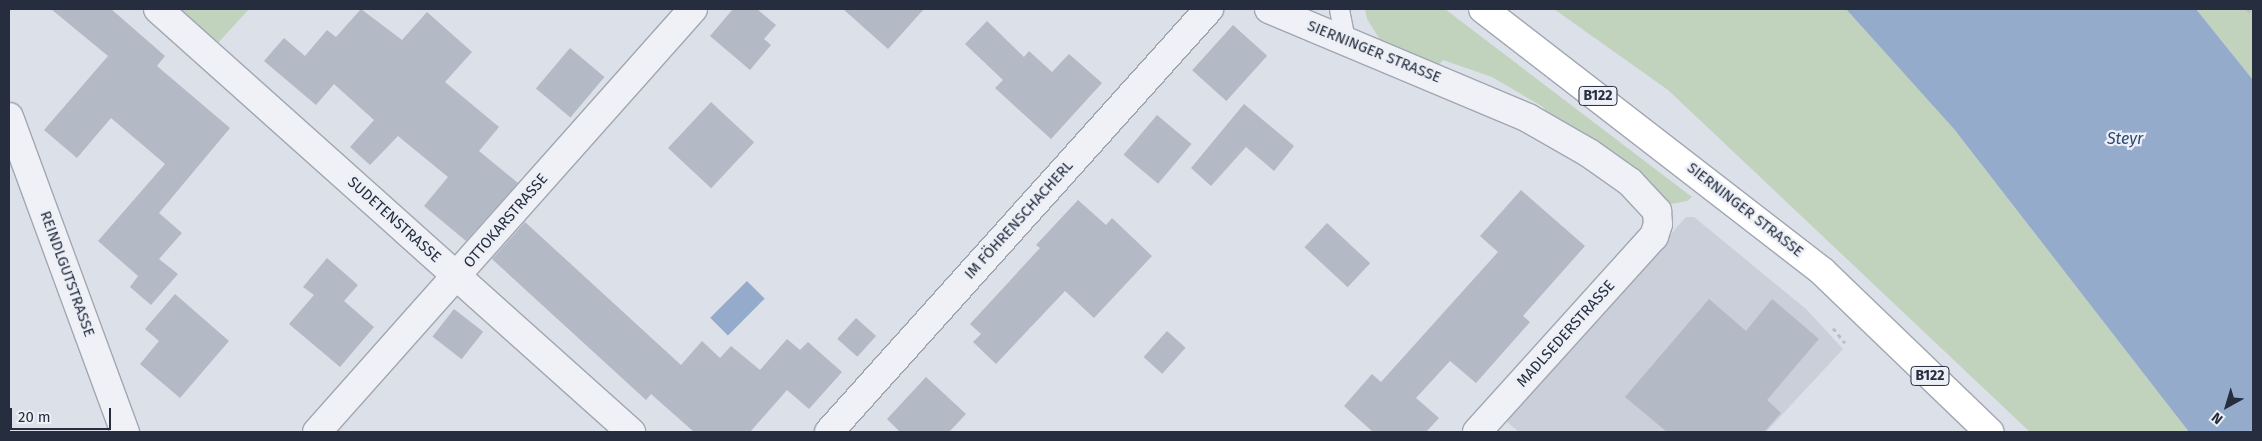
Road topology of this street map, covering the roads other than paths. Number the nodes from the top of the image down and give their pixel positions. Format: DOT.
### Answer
graph roads {
  1 [pos="158,9"];
  2 [pos="693,9"];
  3 [pos="1209,9"];
  4 [pos="1269,9"];
  5 [pos="1339,9"];
  6 [pos="1483,9"];
  7 [pos="1345,41"];
  8 [pos="9,116"];
  9 [pos="1654,236"];
  10 [pos="457,277"];
  11 [pos="125,432"];
  12 [pos="317,432"];
  13 [pos="631,432"];
  14 [pos="829,432"];
  15 [pos="1477,432"];
  16 [pos="1988,432"];
  1 -- 10 [label="street, SUDETENSTRASSE"];
  2 -- 10 [label="street, OTTOKARSTRASSE"];
  3 -- 14 [label="street, IM FÖHRENSCHACHERL"];
  4 -- 7 [label="street, SIERNINGER STRASSE"];
  5 -- 7 [label="lane"];
  6 -- 16 [label="main road, SIERNINGER STRASSE / B122"];
  7 -- 9 [label="street, SIERNINGER STRASSE"];
  8 -- 11 [label="street, REINDLGUTSTRASSE"];
  9 -- 15 [label="street, MADLSEDERSTRASSE"];
  10 -- 12 [label="street, OTTOKARSTRASSE"];
  10 -- 13 [label="street, SUDETENSTRASSE"];
}
